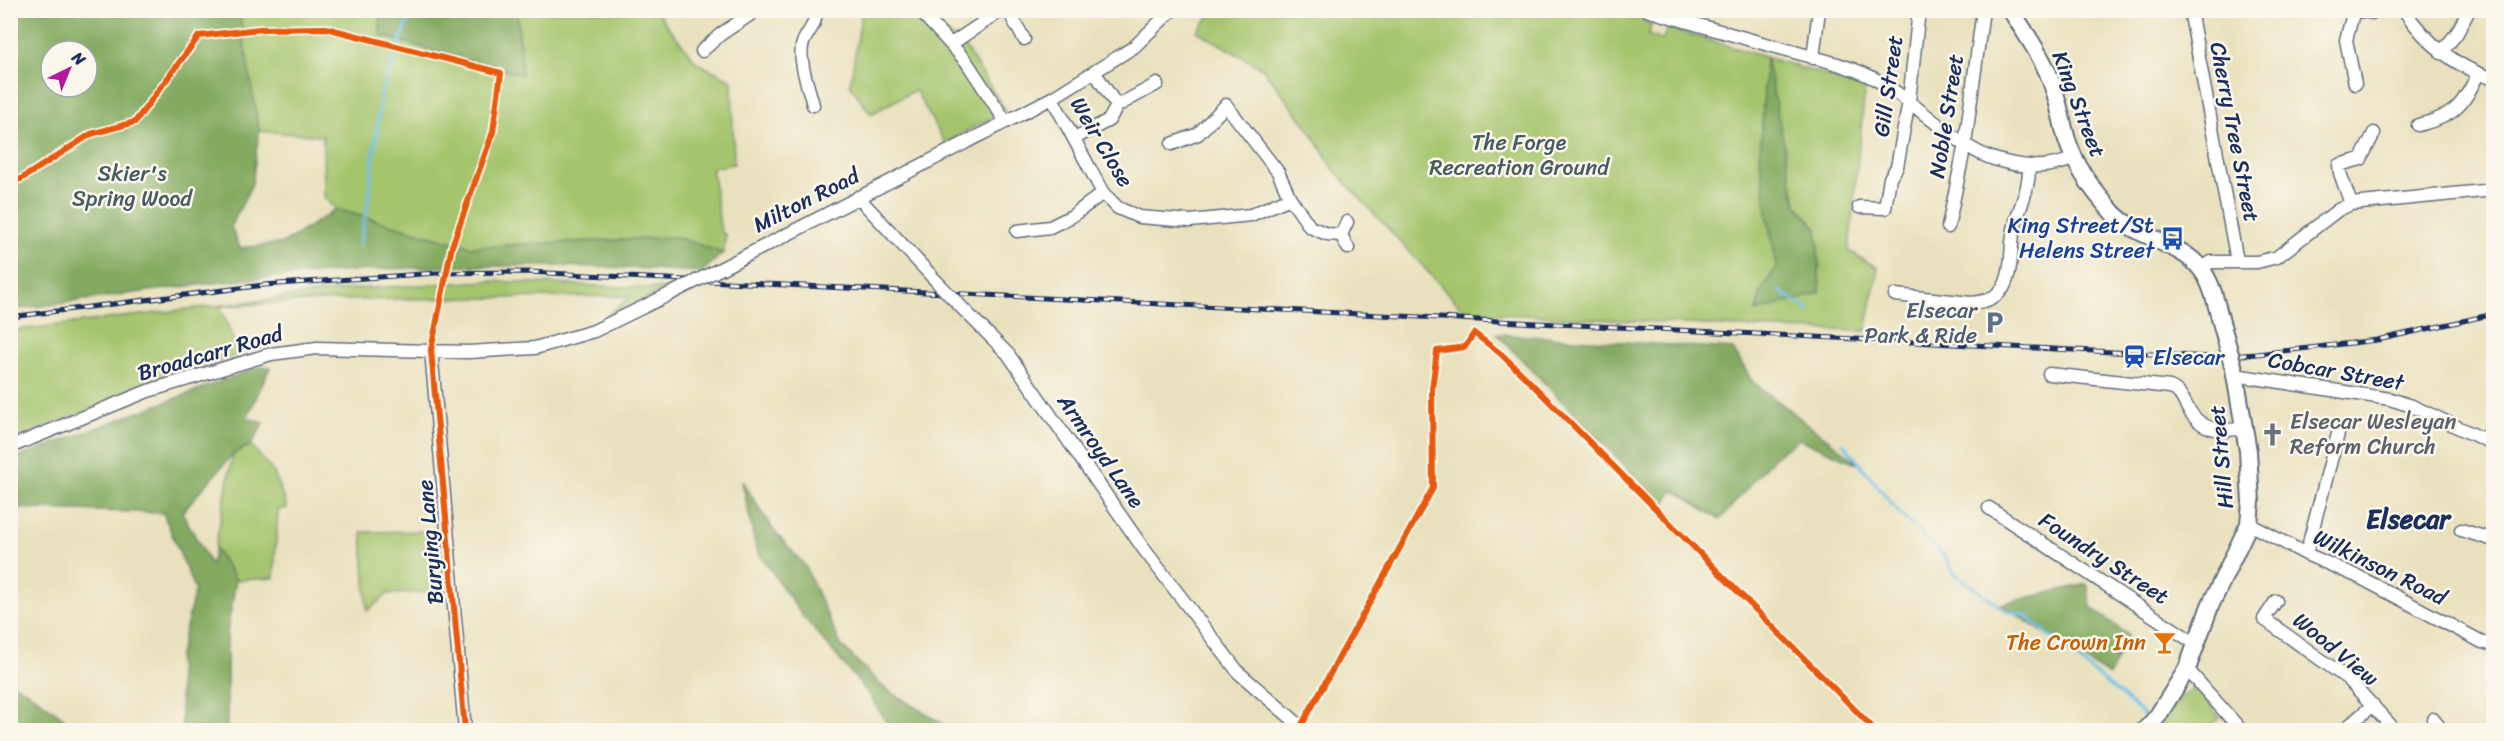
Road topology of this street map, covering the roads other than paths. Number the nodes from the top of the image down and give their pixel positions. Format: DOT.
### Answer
graph roads {
  1 [pos="757,10"];
  2 [pos="815,10"];
  3 [pos="919,10"];
  4 [pos="1008,10"];
  5 [pos="1172,10"];
  6 [pos="1647,10"];
  7 [pos="1819,10"];
  8 [pos="1919,10"];
  9 [pos="1983,10"];
  10 [pos="2011,10"];
  11 [pos="2190,10"];
  12 [pos="2355,10"];
  13 [pos="2380,10"];
  14 [pos="2404,10"];
  15 [pos="2469,10"];
  16 [pos="996,12"];
  17 [pos="740,15"];
  18 [pos="1024,39"];
  19 [pos="951,44"];
  20 [pos="702,51"];
  21 [pos="2441,53"];
  22 [pos="1813,57"];
  23 [pos="1095,73"];
  24 [pos="2478,74"];
  25 [pos="2493,79"];
  26 [pos="1157,84"];
  27 [pos="2355,84"];
  28 [pos="1052,98"];
  29 [pos="1909,101"];
  30 [pos="813,105"];
  31 [pos="1117,106"];
  32 [pos="1006,122"];
  33 [pos="2418,125"];
  34 [pos="2374,132"];
  35 [pos="1074,138"];
  36 [pos="1172,144"];
  37 [pos="1965,144"];
  38 [pos="2074,158"];
  39 [pos="2029,166"];
  40 [pos="2493,190"];
  41 [pos="1102,193"];
  42 [pos="858,197"];
  43 [pos="1290,198"];
  44 [pos="2351,204"];
  45 [pos="1859,207"];
  46 [pos="1347,222"];
  47 [pos="1948,227"];
  48 [pos="1017,231"];
  49 [pos="1341,235"];
  50 [pos="1348,248"];
  51 [pos="2237,261"];
  52 [pos="2201,268"];
  53 [pos="1895,295"];
  54 [pos="431,350"];
  55 [pos="2235,372"];
  56 [pos="2049,374"];
  57 [pos="2244,428"];
  58 [pos="2338,434"];
  59 [pos="2493,444"];
  60 [pos="10,447"];
  61 [pos="1989,508"];
  62 [pos="2249,524"];
  63 [pos="2461,530"];
  64 [pos="2493,540"];
  65 [pos="2306,554"];
  66 [pos="2276,601"];
  67 [pos="2196,644"];
  68 [pos="2493,645"];
  69 [pos="2187,669"];
  70 [pos="2373,705"];
  71 [pos="2433,719"];
  72 [pos="465,730"];
  73 [pos="1305,730"];
  74 [pos="2145,730"];
  75 [pos="2241,730"];
  76 [pos="2344,730"];
  77 [pos="2395,730"];
  78 [pos="2442,730"];
  1 -- 17 [label="street"];
  2 -- 30 [label="street"];
  3 -- 19 [label="street"];
  4 -- 18 [label="street"];
  5 -- 23 [label="street, Milton Road"];
  6 -- 22 [label="street"];
  7 -- 22 [label="street"];
  8 -- 29 [label="street, Gill Street"];
  9 -- 37 [label="street, Noble Street"];
  10 -- 38 [label="main road, King Street"];
  11 -- 51 [label="street, Cherry Tree Street"];
  12 -- 13 [label="street"];
  12 -- 27 [label="street"];
  14 -- 21 [label="street"];
  15 -- 21 [label="street"];
  16 -- 19 [label="street"];
  17 -- 20 [label="street"];
  19 -- 32 [label="street"];
  21 -- 24 [label="street"];
  22 -- 29 [label="street"];
  23 -- 28 [label="street, Milton Road"];
  23 -- 31 [label="street"];
  24 -- 25 [label="street"];
  24 -- 33 [label="street"];
  26 -- 31 [label="street"];
  28 -- 32 [label="street, Milton Road"];
  28 -- 35 [label="street, Weir Close"];
  29 -- 37 [label="street"];
  29 -- 45 [label="street, Gill Street"];
  31 -- 35 [label="street"];
  32 -- 42 [label="street, Milton Road"];
  34 -- 44 [label="street"];
  35 -- 41 [label="street, Weir Close"];
  36 -- 43 [label="street"];
  37 -- 39 [label="street"];
  37 -- 47 [label="street, Noble Street"];
  38 -- 39 [label="street"];
  38 -- 52 [label="main road, King Street"];
  39 -- 53 [label="street"];
  40 -- 44 [label="street"];
  41 -- 43 [label="street, Weir Close"];
  41 -- 48 [label="street"];
  42 -- 54 [label="street, Milton Road, bridge"];
  42 -- 73 [label="street, Armroyd Lane, bridge"];
  43 -- 49 [label="street"];
  44 -- 51 [label="street"];
  46 -- 49 [label="street"];
  49 -- 50 [label="street"];
  51 -- 52 [label="street"];
  52 -- 55 [label="main road, Hill Street, bridge"];
  54 -- 60 [label="street, Broadcarr Road"];
  54 -- 72 [label="street, Burying Lane"];
  55 -- 57 [label="main road, Hill Street"];
  55 -- 59 [label="street, Cobcar Street"];
  56 -- 57 [label="street"];
  57 -- 62 [label="main road, Hill Street"];
  58 -- 65 [label="street"];
  61 -- 67 [label="street, Foundry Street"];
  62 -- 65 [label="street, Wilkinson Road"];
  62 -- 67 [label="main road, Hill Street"];
  63 -- 64 [label="street"];
  65 -- 68 [label="street, Wilkinson Road"];
  66 -- 70 [label="street, Wood View"];
  67 -- 69 [label="main road, Hill Street"];
  69 -- 74 [label="main road, Hill Street"];
  69 -- 75 [label="street"];
  70 -- 76 [label="street"];
  70 -- 77 [label="street, Wood View"];
  71 -- 78 [label="street"];
}
